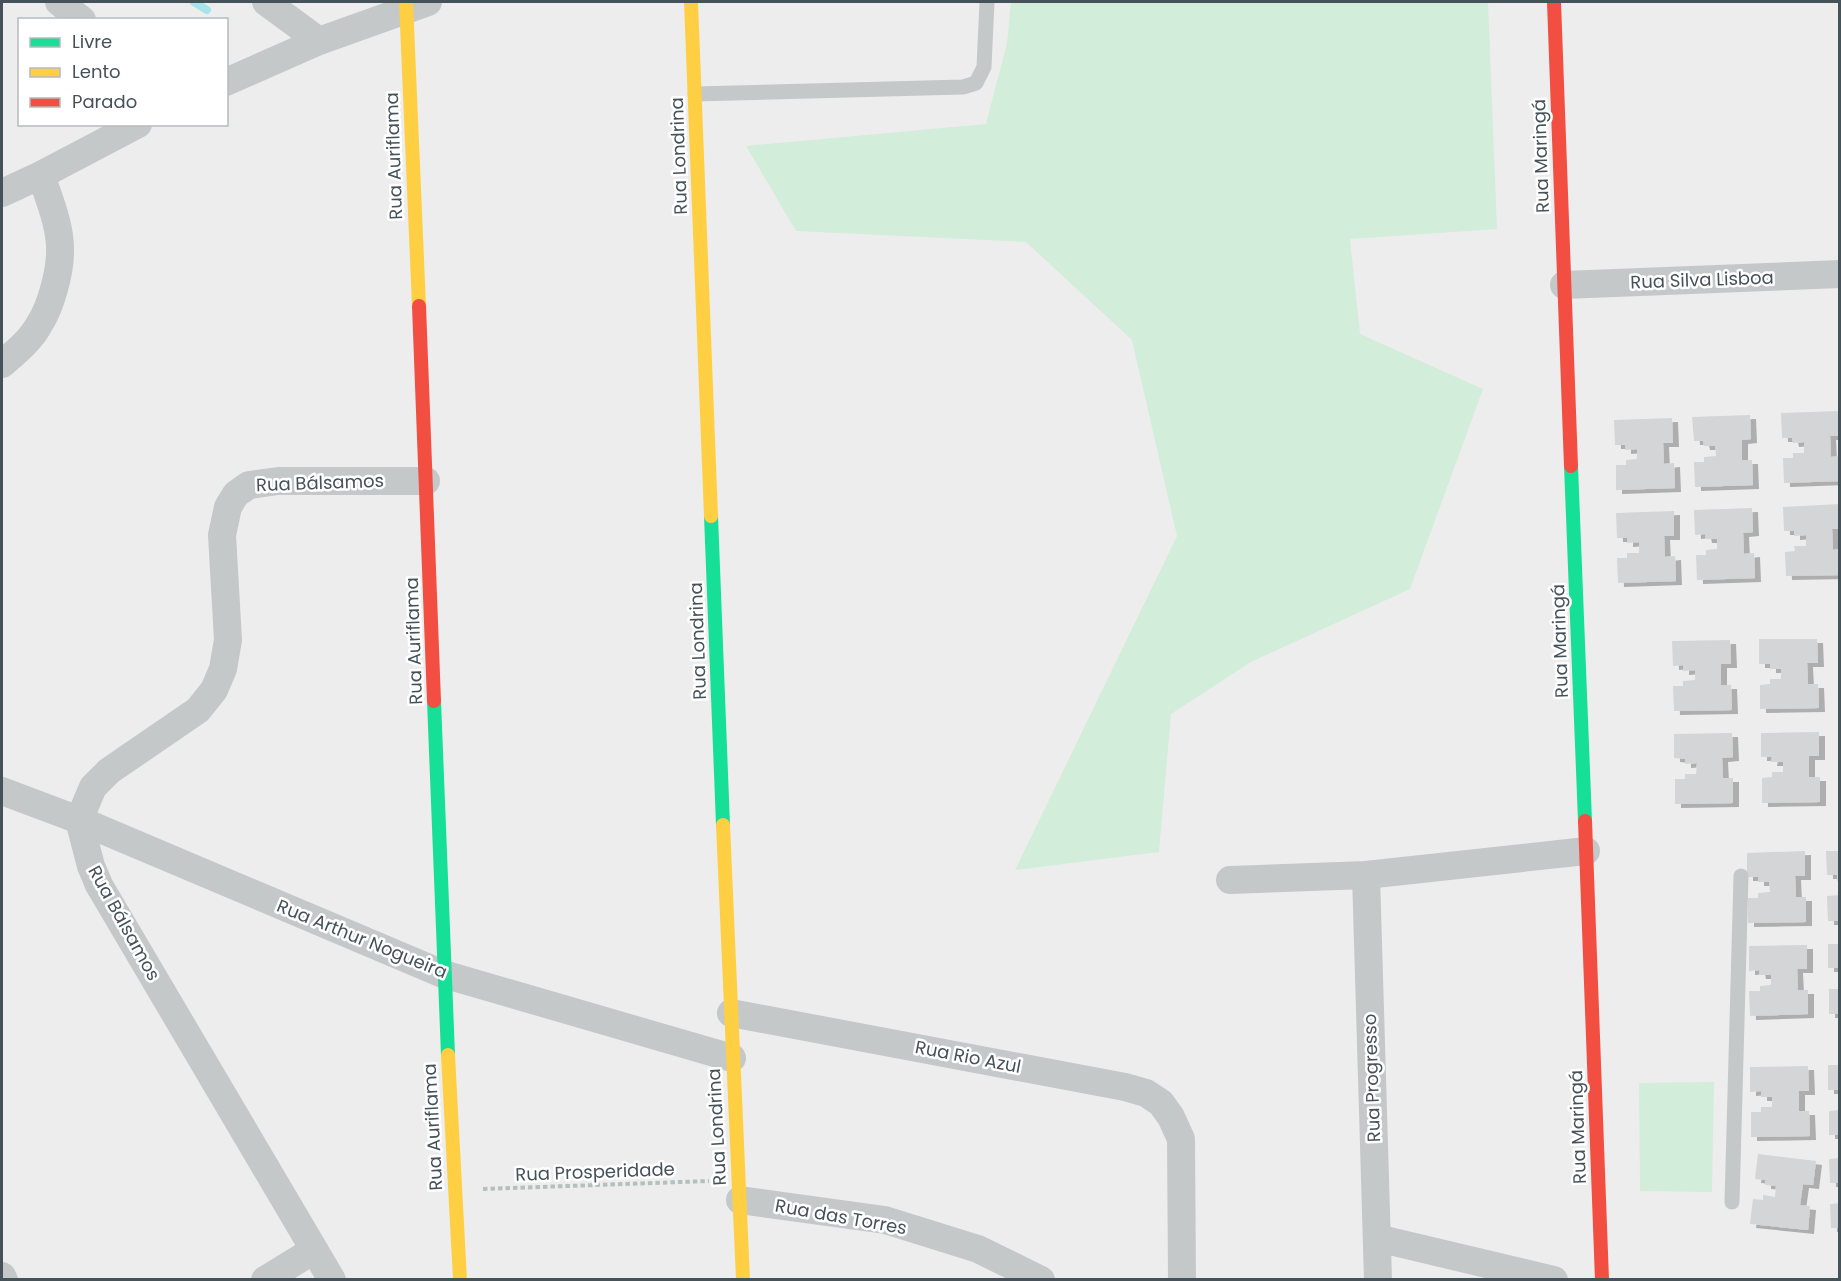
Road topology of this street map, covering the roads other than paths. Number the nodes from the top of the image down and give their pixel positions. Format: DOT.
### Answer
graph roads {
  1 [pos="59,2"];
  2 [pos="266,2"];
  3 [pos="691,2"];
  4 [pos="987,2"];
  5 [pos="1554,2"];
  6 [pos="413,4"];
  7 [pos="79,18"];
  8 [pos="319,41"];
  9 [pos="228,81"];
  10 [pos="695,94"];
  11 [pos="134,126"];
  12 [pos="41,175"];
  13 [pos="2,193"];
  14 [pos="1839,274"];
  15 [pos="1564,285"];
  16 [pos="2,363"];
  17 [pos="426,481"];
  18 [pos="2,792"];
  19 [pos="79,820"];
  20 [pos="1586,851"];
  21 [pos="1366,876"];
  22 [pos="1741,876"];
  23 [pos="1230,880"];
  24 [pos="443,974"];
  25 [pos="731,1013"];
  26 [pos="732,1058"];
  27 [pos="738,1190"];
  28 [pos="1732,1202"];
  29 [pos="1377,1238"];
  30 [pos="314,1250"];
  31 [pos="265,1280"];
  32 [pos="332,1280"];
  33 [pos="460,1280"];
  34 [pos="743,1280"];
  35 [pos="1041,1280"];
  36 [pos="1182,1280"];
  37 [pos="1378,1280"];
  38 [pos="1554,1280"];
  39 [pos="1602,1280"];
  1 -- 7 [label="street"];
  2 -- 8 [label="street"];
  3 -- 10 [label="street, Rua Londrina"];
  4 -- 10 [label="lane"];
  5 -- 15 [label="street, Rua Maringá"];
  6 -- 8 [label="street"];
  6 -- 17 [label="street, Rua Auriflama"];
  8 -- 9 [label="street"];
  10 -- 25 [label="street, Rua Londrina"];
  11 -- 12 [label="street"];
  12 -- 13 [label="street"];
  12 -- 16 [label="street"];
  14 -- 15 [label="street, Rua Silva Lisboa"];
  15 -- 20 [label="street, Rua Maringá"];
  17 -- 19 [label="street, Rua Bálsamos"];
  17 -- 24 [label="street, Rua Auriflama"];
  18 -- 19 [label="street, Rua Arthur Nogueira"];
  19 -- 24 [label="street, Rua Arthur Nogueira"];
  19 -- 30 [label="street, Rua Bálsamos"];
  20 -- 21 [label="street"];
  20 -- 39 [label="street, Rua Maringá"];
  21 -- 23 [label="street"];
  21 -- 29 [label="street, Rua Progresso"];
  22 -- 28 [label="lane"];
  24 -- 26 [label="street, Rua Arthur Nogueira"];
  24 -- 33 [label="street, Rua Auriflama"];
  25 -- 26 [label="street, Rua Londrina"];
  25 -- 36 [label="street, Rua Rio Azul"];
  26 -- 27 [label="street, Rua Londrina"];
  27 -- 34 [label="street, Rua Londrina"];
  27 -- 35 [label="street, Rua das Torres"];
  29 -- 37 [label="street, Rua Progresso"];
  29 -- 38 [label="street"];
  30 -- 31 [label="street"];
  30 -- 32 [label="street, Rua Bálsamos"];
}
